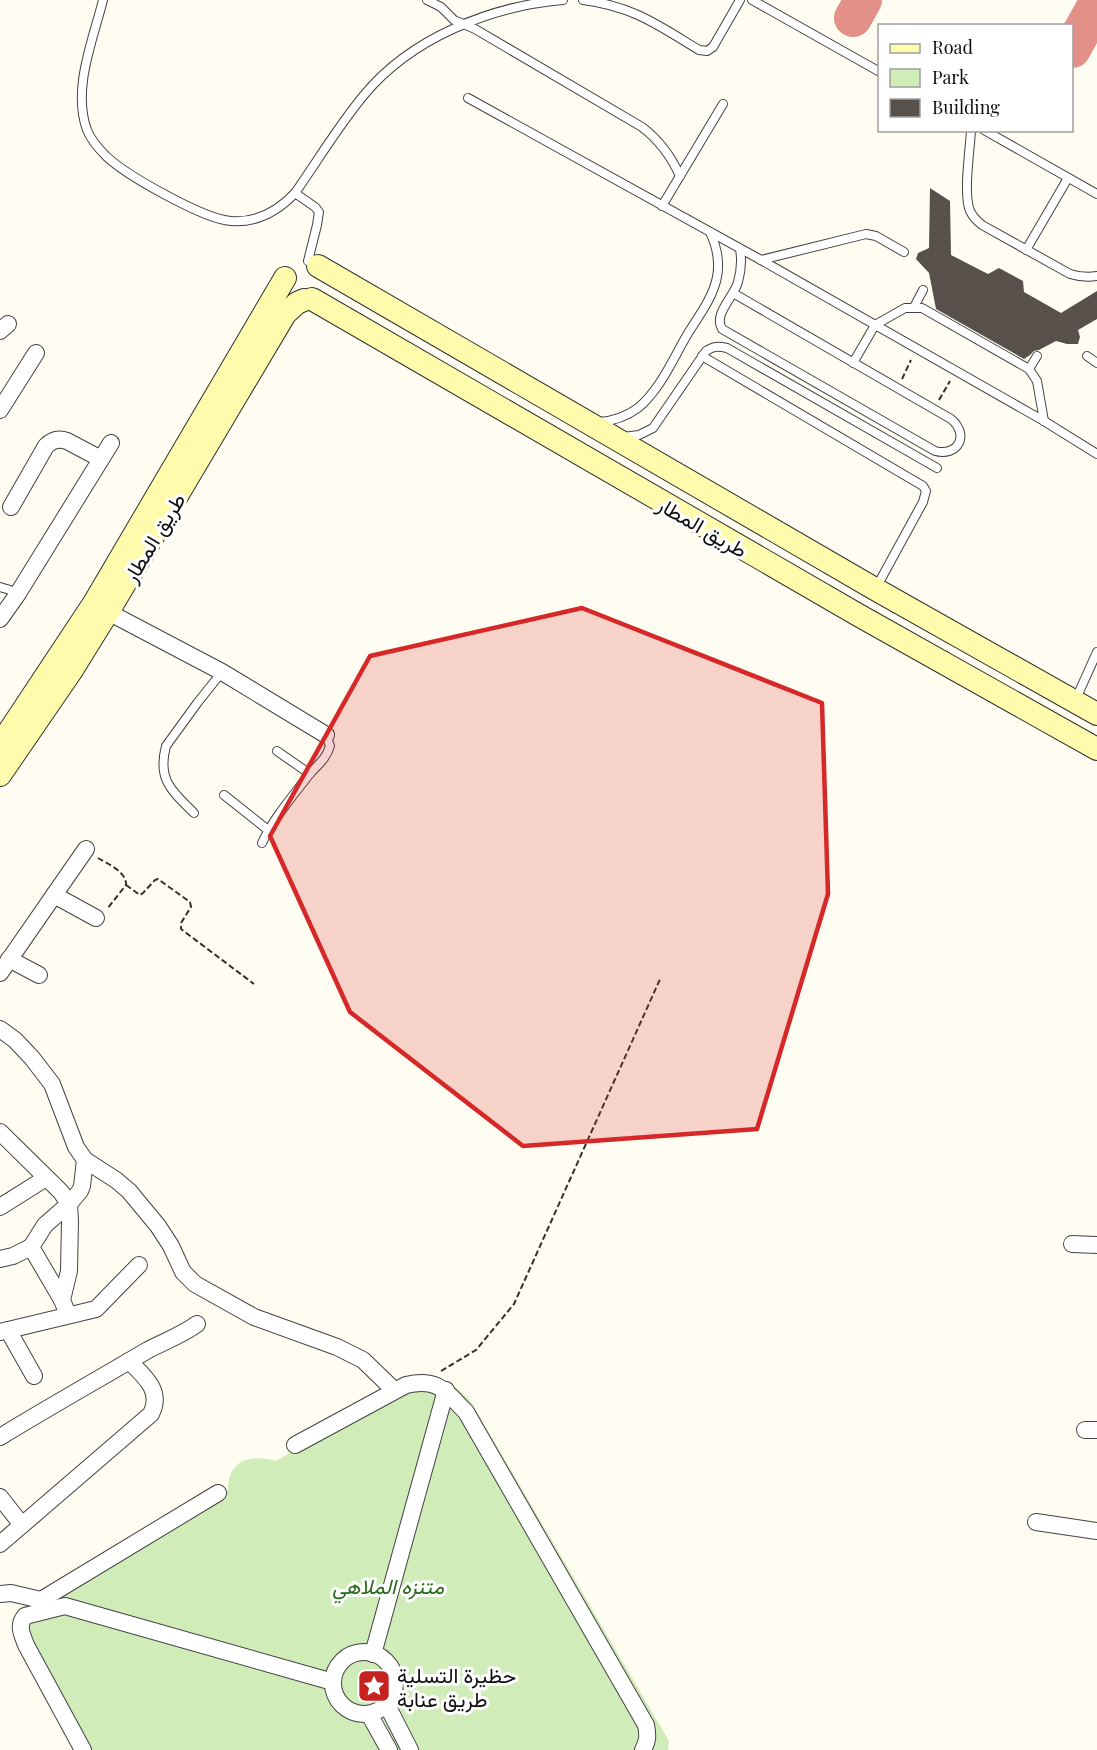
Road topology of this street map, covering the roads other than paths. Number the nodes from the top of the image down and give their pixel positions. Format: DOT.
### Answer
graph roads {
  1 [pos="103,0"];
  2 [pos="429,0"];
  3 [pos="563,0"];
  4 [pos="583,0"];
  5 [pos="740,0"];
  6 [pos="752,0"];
  7 [pos="465,24"];
  8 [pos="878,71"];
  9 [pos="468,98"];
  10 [pos="723,104"];
  11 [pos="971,132"];
  12 [pos="988,132"];
  13 [pos="681,176"];
  14 [pos="1068,178"];
  15 [pos="295,193"];
  16 [pos="1097,194"];
  17 [pos="662,206"];
  18 [pos="710,232"];
  19 [pos="740,249"];
  20 [pos="1026,250"];
  21 [pos="904,252"];
  22 [pos="761,260"];
  23 [pos="313,263"];
  24 [pos="1097,276"];
  25 [pos="285,278"];
  26 [pos="923,290"];
  27 [pos="734,294"];
  28 [pos="308,299"];
  29 [pos="914,307"];
  30 [pos="875,325"];
  31 [pos="36,353"];
  32 [pos="702,356"];
  33 [pos="1037,356"];
  34 [pos="1087,356"];
  35 [pos="853,363"];
  36 [pos="1097,363"];
  37 [pos="1029,369"];
  38 [pos="0,410"];
  39 [pos="1044,421"];
  40 [pos="588,422"];
  41 [pos="613,436"];
  42 [pos="111,443"];
  43 [pos="1097,454"];
  44 [pos="101,459"];
  45 [pos="937,468"];
  46 [pos="11,507"];
  47 [pos="0,587"];
  48 [pos="875,589"];
  49 [pos="17,595"];
  50 [pos="101,608"];
  51 [pos="860,616"];
  52 [pos="0,619"];
  53 [pos="1097,652"];
  54 [pos="222,672"];
  55 [pos="1075,701"];
  56 [pos="1097,714"];
  57 [pos="1061,728"];
  58 [pos="326,735"];
  59 [pos="0,746"];
  60 [pos="1097,749"];
  61 [pos="277,751"];
  62 [pos="310,774"];
  63 [pos="0,775"];
  64 [pos="224,795"];
  65 [pos="194,813"];
  66 [pos="268,830"];
  67 [pos="262,843"];
  68 [pos="86,849"];
  69 [pos="54,895"];
  70 [pos="96,918"];
  71 [pos="5,966"];
  72 [pos="39,975"];
  73 [pos="0,1029"];
  74 [pos="0,1132"];
  75 [pos="85,1160"];
  76 [pos="46,1178"];
  77 [pos="69,1204"];
  78 [pos="0,1207"];
  79 [pos="1072,1244"];
  80 [pos="1097,1245"];
  81 [pos="31,1247"];
  82 [pos="0,1260"];
  83 [pos="139,1265"];
  84 [pos="65,1307"];
  85 [pos="197,1324"];
  86 [pos="4,1331"];
  87 [pos="129,1361"];
  88 [pos="34,1376"];
  89 [pos="394,1390"];
  90 [pos="446,1390"];
  91 [pos="0,1437"];
  92 [pos="295,1445"];
  93 [pos="218,1493"];
  94 [pos="0,1497"];
  95 [pos="1036,1522"];
  96 [pos="22,1525"];
  97 [pos="1097,1531"];
  98 [pos="0,1544"];
  99 [pos="0,1594"];
  100 [pos="373,1653"];
  101 [pos="333,1682"];
  102 [pos="387,1705"];
  103 [pos="369,1714"];
  104 [pos="83,1750"];
  105 [pos="389,1750"];
  106 [pos="410,1750"];
  107 [pos="643,1750"];
  1 -- 15 [label="lane"];
  2 -- 7 [label="lane"];
  3 -- 7 [label="lane"];
  4 -- 5 [label="lane"];
  6 -- 8 [label="lane"];
  7 -- 13 [label="lane"];
  7 -- 15 [label="lane"];
  9 -- 17 [label="lane"];
  10 -- 13 [label="lane"];
  11 -- 20 [label="lane"];
  12 -- 14 [label="lane"];
  13 -- 17 [label="lane"];
  14 -- 16 [label="lane"];
  14 -- 20 [label="lane"];
  15 -- 23 [label="lane"];
  17 -- 18 [label="lane"];
  18 -- 19 [label="lane"];
  18 -- 40 [label="lane"];
  19 -- 22 [label="lane"];
  19 -- 27 [label="lane"];
  20 -- 24 [label="lane"];
  21 -- 22 [label="lane"];
  22 -- 30 [label="lane"];
  23 -- 25 [label="main road"];
  23 -- 28 [label="main road"];
  23 -- 40 [label="main road, طريق المطار"];
  25 -- 28 [label="main road"];
  25 -- 50 [label="main road, طريق المطار"];
  26 -- 29 [label="lane"];
  27 -- 35 [label="lane"];
  27 -- 35 [label="lane"];
  28 -- 50 [label="main road, طريق المطار"];
  28 -- 51 [label="main road, طريق المطار"];
  29 -- 30 [label="lane"];
  29 -- 37 [label="lane"];
  30 -- 35 [label="lane"];
  30 -- 39 [label="lane"];
  31 -- 38 [label="street"];
  32 -- 41 [label="lane"];
  32 -- 45 [label="lane"];
  32 -- 48 [label="lane"];
  33 -- 37 [label="lane"];
  34 -- 36 [label="lane"];
  37 -- 39 [label="lane"];
  39 -- 43 [label="lane"];
  40 -- 41 [label="main road, طريق المطار"];
  41 -- 48 [label="main road, طريق المطار"];
  42 -- 44 [label="street"];
  44 -- 46 [label="street"];
  44 -- 49 [label="street"];
  47 -- 49 [label="lane"];
  48 -- 51 [label="main road"];
  48 -- 55 [label="main road, طريق المطار"];
  49 -- 52 [label="street"];
  50 -- 54 [label="street"];
  50 -- 59 [label="main road, طريق المطار"];
  50 -- 63 [label="main road, طريق المطار"];
  51 -- 57 [label="main road, طريق المطار"];
  53 -- 55 [label="lane"];
  54 -- 58 [label="street"];
  54 -- 65 [label="lane"];
  55 -- 56 [label="main road, طريق المطار"];
  55 -- 57 [label="main road"];
  57 -- 60 [label="main road, طريق المطار"];
  58 -- 62 [label="lane"];
  61 -- 62 [label="lane"];
  62 -- 66 [label="lane"];
  64 -- 66 [label="lane"];
  66 -- 67 [label="lane"];
  68 -- 69 [label="street"];
  69 -- 70 [label="street"];
  69 -- 71 [label="street"];
  71 -- 72 [label="street"];
  73 -- 75 [label="street"];
  74 -- 76 [label="street"];
  75 -- 77 [label="street"];
  75 -- 89 [label="street"];
  76 -- 77 [label="street"];
  76 -- 78 [label="street"];
  77 -- 81 [label="street"];
  77 -- 84 [label="street"];
  79 -- 80 [label="street"];
  81 -- 82 [label="street"];
  81 -- 84 [label="street"];
  83 -- 84 [label="street"];
  84 -- 86 [label="street"];
  85 -- 87 [label="street"];
  86 -- 88 [label="street"];
  87 -- 91 [label="street"];
  87 -- 96 [label="street"];
  89 -- 90 [label="street"];
  89 -- 92 [label="street"];
  90 -- 100 [label="street"];
  90 -- 107 [label="street"];
  93 -- 99 [label="street"];
  94 -- 96 [label="street"];
  95 -- 97 [label="street"];
  96 -- 98 [label="street"];
  100 -- 101 [label="street"];
  100 -- 102 [label="street"];
  101 -- 103 [label="street"];
  101 -- 104 [label="street"];
  102 -- 103 [label="street"];
  102 -- 106 [label="street"];
  103 -- 105 [label="street"];
}
